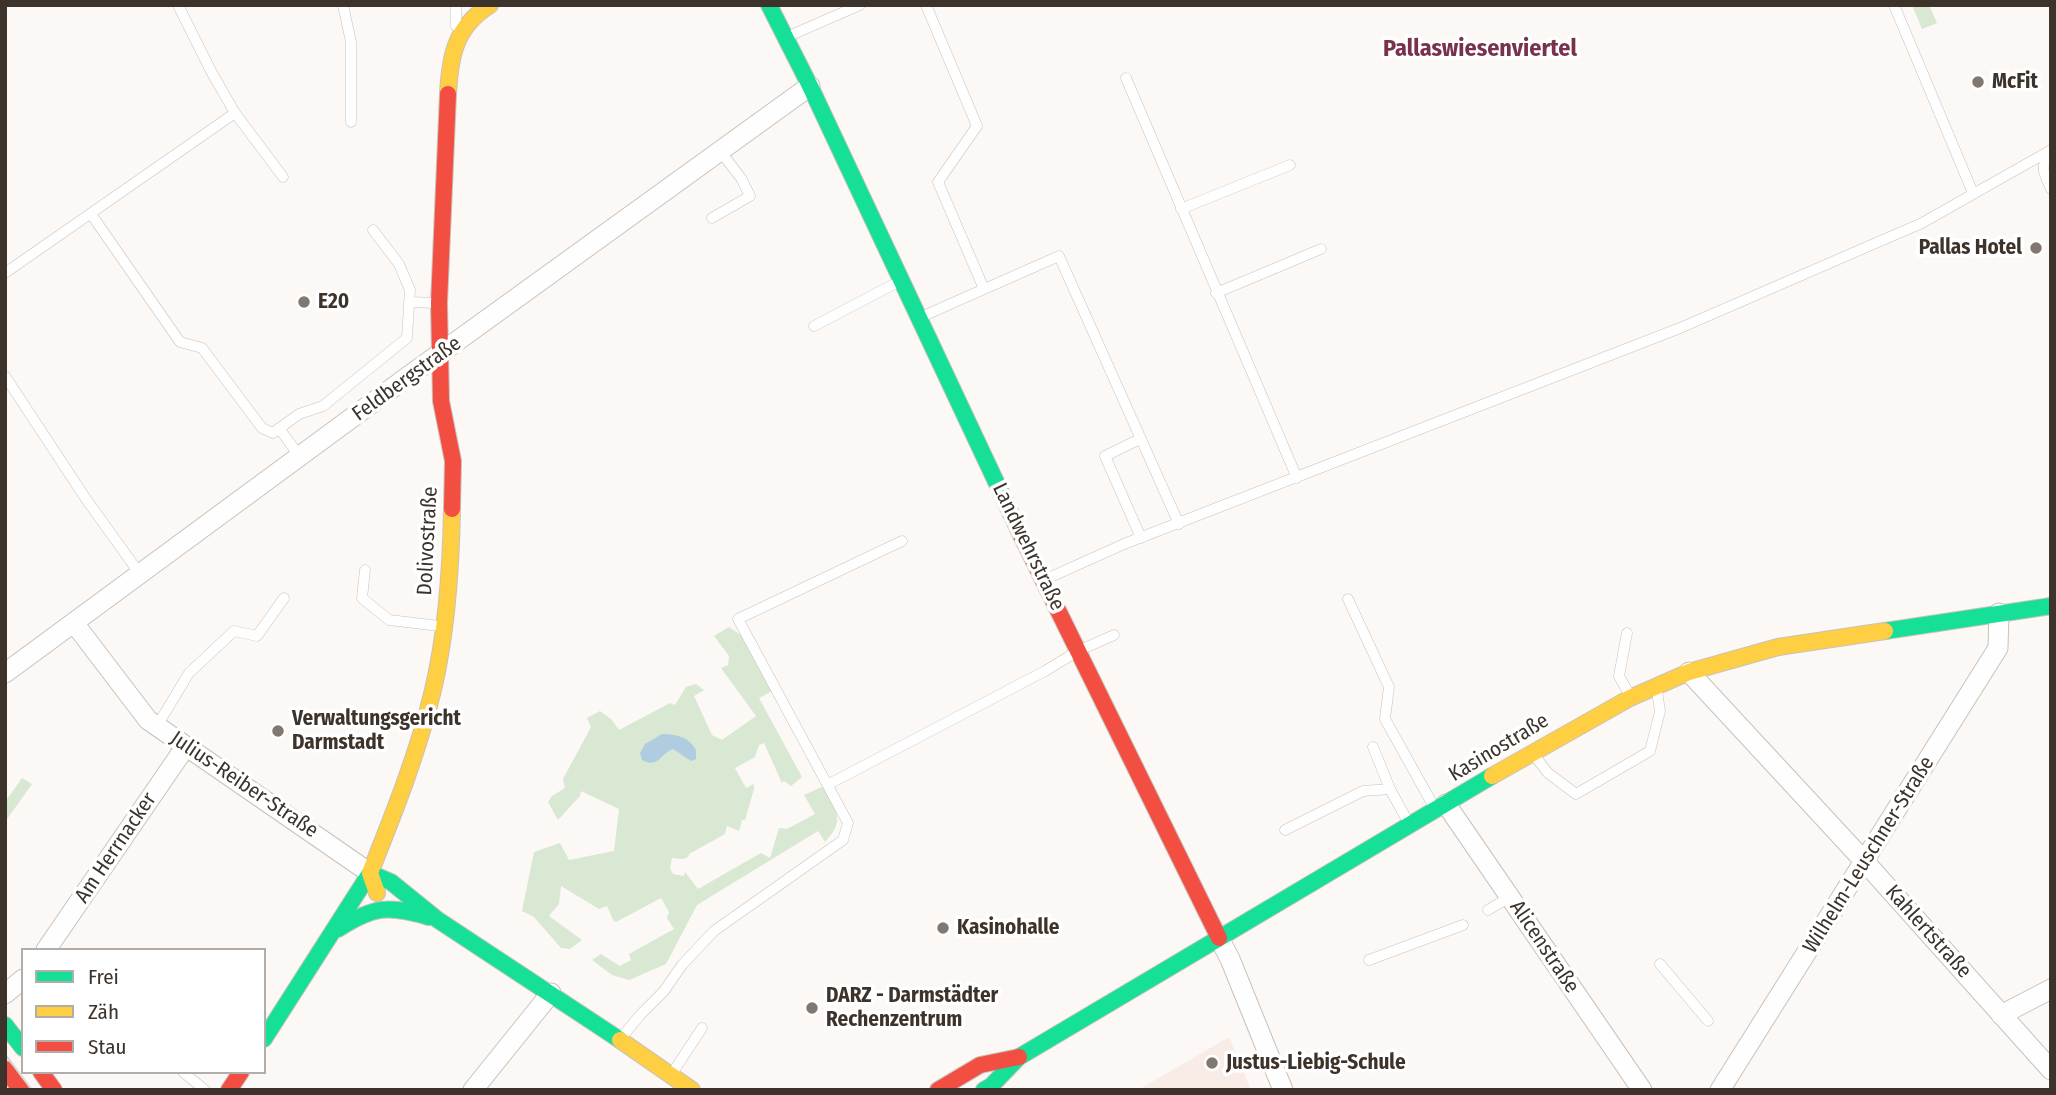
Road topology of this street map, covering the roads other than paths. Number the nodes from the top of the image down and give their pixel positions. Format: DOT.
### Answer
graph roads {
  1 [pos="178,5"];
  2 [pos="343,5"];
  3 [pos="456,5"];
  4 [pos="769,5"];
  5 [pos="860,5"];
  6 [pos="926,5"];
  7 [pos="1894,5"];
  8 [pos="483,9"];
  9 [pos="457,37"];
  10 [pos="785,37"];
  11 [pos="1126,78"];
  12 [pos="810,86"];
  13 [pos="235,113"];
  14 [pos="351,122"];
  15 [pos="2051,150"];
  16 [pos="720,151"];
  17 [pos="1290,165"];
  18 [pos="282,177"];
  19 [pos="2051,189"];
  20 [pos="1973,193"];
  21 [pos="1181,209"];
  22 [pos="91,214"];
  23 [pos="712,218"];
  24 [pos="373,230"];
  25 [pos="1321,249"];
  26 [pos="5,273"];
  27 [pos="900,281"];
  28 [pos="985,289"];
  29 [pos="1216,293"];
  30 [pos="409,302"];
  31 [pos="439,303"];
  32 [pos="918,318"];
  33 [pos="814,326"];
  34 [pos="439,356"];
  35 [pos="5,376"];
  36 [pos="279,428"];
  37 [pos="1140,439"];
  38 [pos="300,457"];
  39 [pos="1297,478"];
  40 [pos="1179,524"];
  41 [pos="1141,538"];
  42 [pos="901,541"];
  43 [pos="365,570"];
  44 [pos="140,575"];
  45 [pos="1044,580"];
  46 [pos="284,598"];
  47 [pos="1348,599"];
  48 [pos="2051,606"];
  49 [pos="1998,613"];
  50 [pos="74,623"];
  51 [pos="444,626"];
  52 [pos="1627,633"];
  53 [pos="1114,635"];
  54 [pos="1079,651"];
  55 [pos="1689,672"];
  56 [pos="5,673"];
  57 [pos="1656,687"];
  58 [pos="1630,698"];
  59 [pos="157,726"];
  60 [pos="186,746"];
  61 [pos="1373,747"];
  62 [pos="1531,752"];
  63 [pos="829,784"];
  64 [pos="1390,789"];
  65 [pos="1441,807"];
  66 [pos="1410,826"];
  67 [pos="1285,830"];
  68 [pos="1865,862"];
  69 [pos="370,873"];
  70 [pos="1510,897"];
  71 [pos="391,906"];
  72 [pos="1488,910"];
  73 [pos="438,920"];
  74 [pos="1463,925"];
  75 [pos="334,932"];
  76 [pos="1219,938"];
  77 [pos="47,948"];
  78 [pos="1369,960"];
  79 [pos="1660,964"];
  80 [pos="21,981"];
  81 [pos="2051,989"];
  82 [pos="551,993"];
  83 [pos="5,994"];
  84 [pos="2001,1015"];
  85 [pos="1708,1021"];
  86 [pos="6,1026"];
  87 [pos="702,1028"];
  88 [pos="266,1036"];
  89 [pos="620,1041"];
  90 [pos="21,1045"];
  91 [pos="1019,1057"];
  92 [pos="5,1069"];
  93 [pos="2051,1070"];
  94 [pos="42,1074"];
  95 [pos="185,1074"];
  96 [pos="240,1074"];
  97 [pos="671,1076"];
  98 [pos="21,1090"];
  99 [pos="54,1090"];
  100 [pos="205,1090"];
  101 [pos="229,1090"];
  102 [pos="473,1090"];
  103 [pos="692,1090"];
  104 [pos="938,1090"];
  105 [pos="984,1090"];
  106 [pos="1283,1090"];
  107 [pos="1642,1090"];
  108 [pos="1720,1090"];
  1 -- 13 [label="lane"];
  2 -- 14 [label="lane"];
  3 -- 9 [label="lane"];
  4 -- 10 [label="main road, Landwehrstraße"];
  5 -- 10 [label="lane"];
  6 -- 28 [label="lane"];
  7 -- 20 [label="lane"];
  8 -- 9 [label="main road, Dolivostraße"];
  9 -- 31 [label="main road, Dolivostraße"];
  10 -- 12 [label="main road, Landwehrstraße"];
  11 -- 21 [label="lane"];
  12 -- 16 [label="street, Feldbergstraße"];
  12 -- 27 [label="main road, Landwehrstraße"];
  13 -- 18 [label="lane"];
  13 -- 22 [label="lane"];
  15 -- 19 [label="lane"];
  15 -- 20 [label="lane"];
  16 -- 23 [label="lane"];
  16 -- 34 [label="street, Feldbergstraße"];
  17 -- 21 [label="lane"];
  20 -- 39 [label="lane"];
  21 -- 29 [label="lane"];
  22 -- 26 [label="lane"];
  22 -- 36 [label="lane"];
  24 -- 30 [label="lane"];
  25 -- 29 [label="lane"];
  27 -- 32 [label="main road, Landwehrstraße"];
  27 -- 33 [label="lane"];
  28 -- 32 [label="lane"];
  28 -- 37 [label="lane"];
  29 -- 39 [label="lane"];
  30 -- 31 [label="lane"];
  30 -- 36 [label="lane"];
  31 -- 34 [label="main road, Dolivostraße"];
  32 -- 45 [label="main road, Landwehrstraße"];
  34 -- 38 [label="street, Feldbergstraße"];
  34 -- 51 [label="main road, Dolivostraße"];
  35 -- 44 [label="lane"];
  36 -- 38 [label="lane"];
  37 -- 40 [label="lane"];
  37 -- 41 [label="lane"];
  38 -- 44 [label="street, Feldbergstraße"];
  39 -- 40 [label="lane"];
  40 -- 41 [label="lane"];
  41 -- 45 [label="lane"];
  42 -- 63 [label="lane"];
  43 -- 51 [label="lane"];
  44 -- 50 [label="street, Feldbergstraße"];
  45 -- 54 [label="main road, Landwehrstraße"];
  46 -- 59 [label="lane"];
  47 -- 65 [label="lane"];
  48 -- 49 [label="main road, Kasinostraße"];
  49 -- 55 [label="main road, Kasinostraße"];
  49 -- 68 [label="street, Wilhelm-Leuschner-Straße"];
  50 -- 56 [label="street, Feldbergstraße"];
  50 -- 59 [label="street, Julius-Reiber-Straße"];
  51 -- 69 [label="main road, Dolivostraße"];
  52 -- 58 [label="lane"];
  53 -- 54 [label="lane"];
  54 -- 63 [label="lane"];
  54 -- 76 [label="main road, Landwehrstraße"];
  55 -- 57 [label="main road, Kasinostraße"];
  55 -- 68 [label="street, Kahlertstraße"];
  57 -- 58 [label="main road, Kasinostraße"];
  57 -- 62 [label="lane"];
  58 -- 62 [label="main road, Kasinostraße"];
  59 -- 60 [label="street, Julius-Reiber-Straße"];
  60 -- 69 [label="street, Julius-Reiber-Straße"];
  60 -- 77 [label="street, Am Herrnacker"];
  61 -- 64 [label="lane"];
  62 -- 65 [label="main road, Kasinostraße"];
  63 -- 89 [label="lane"];
  64 -- 66 [label="lane"];
  64 -- 67 [label="lane"];
  65 -- 66 [label="main road, Kasinostraße"];
  65 -- 70 [label="street, Alicenstraße"];
  66 -- 76 [label="main road, Kasinostraße"];
  68 -- 84 [label="street, Kahlertstraße"];
  68 -- 108 [label="street, Wilhelm-Leuschner-Straße"];
  69 -- 71 [label="main road"];
  69 -- 73 [label="main road, Julius-Reiber-Straße"];
  69 -- 75 [label="main road, Dolivostraße"];
  70 -- 72 [label="lane"];
  70 -- 107 [label="street, Alicenstraße"];
  71 -- 73 [label="main road, Julius-Reiber-Straße"];
  71 -- 75 [label="main road"];
  73 -- 82 [label="main road, Julius-Reiber-Straße"];
  74 -- 78 [label="lane"];
  75 -- 88 [label="main road, Dolivostraße"];
  76 -- 91 [label="main road, Kasinostraße"];
  76 -- 106 [label="street, Landwehrstraße"];
  79 -- 85 [label="lane"];
  80 -- 83 [label="street"];
  81 -- 84 [label="street"];
  82 -- 89 [label="main road, Julius-Reiber-Straße"];
  82 -- 102 [label="street"];
  84 -- 93 [label="street, Kahlertstraße"];
  86 -- 90 [label="main road"];
  87 -- 97 [label="lane"];
  89 -- 97 [label="main road, Julius-Reiber-Straße"];
  91 -- 104 [label="main road, Kasinostraße"];
  91 -- 105 [label="main road, Kasinostraße"];
  92 -- 98 [label="main road"];
  94 -- 99 [label="main road"];
  95 -- 100 [label="lane"];
  96 -- 101 [label="main road"];
  97 -- 103 [label="main road, Julius-Reiber-Straße"];
}
